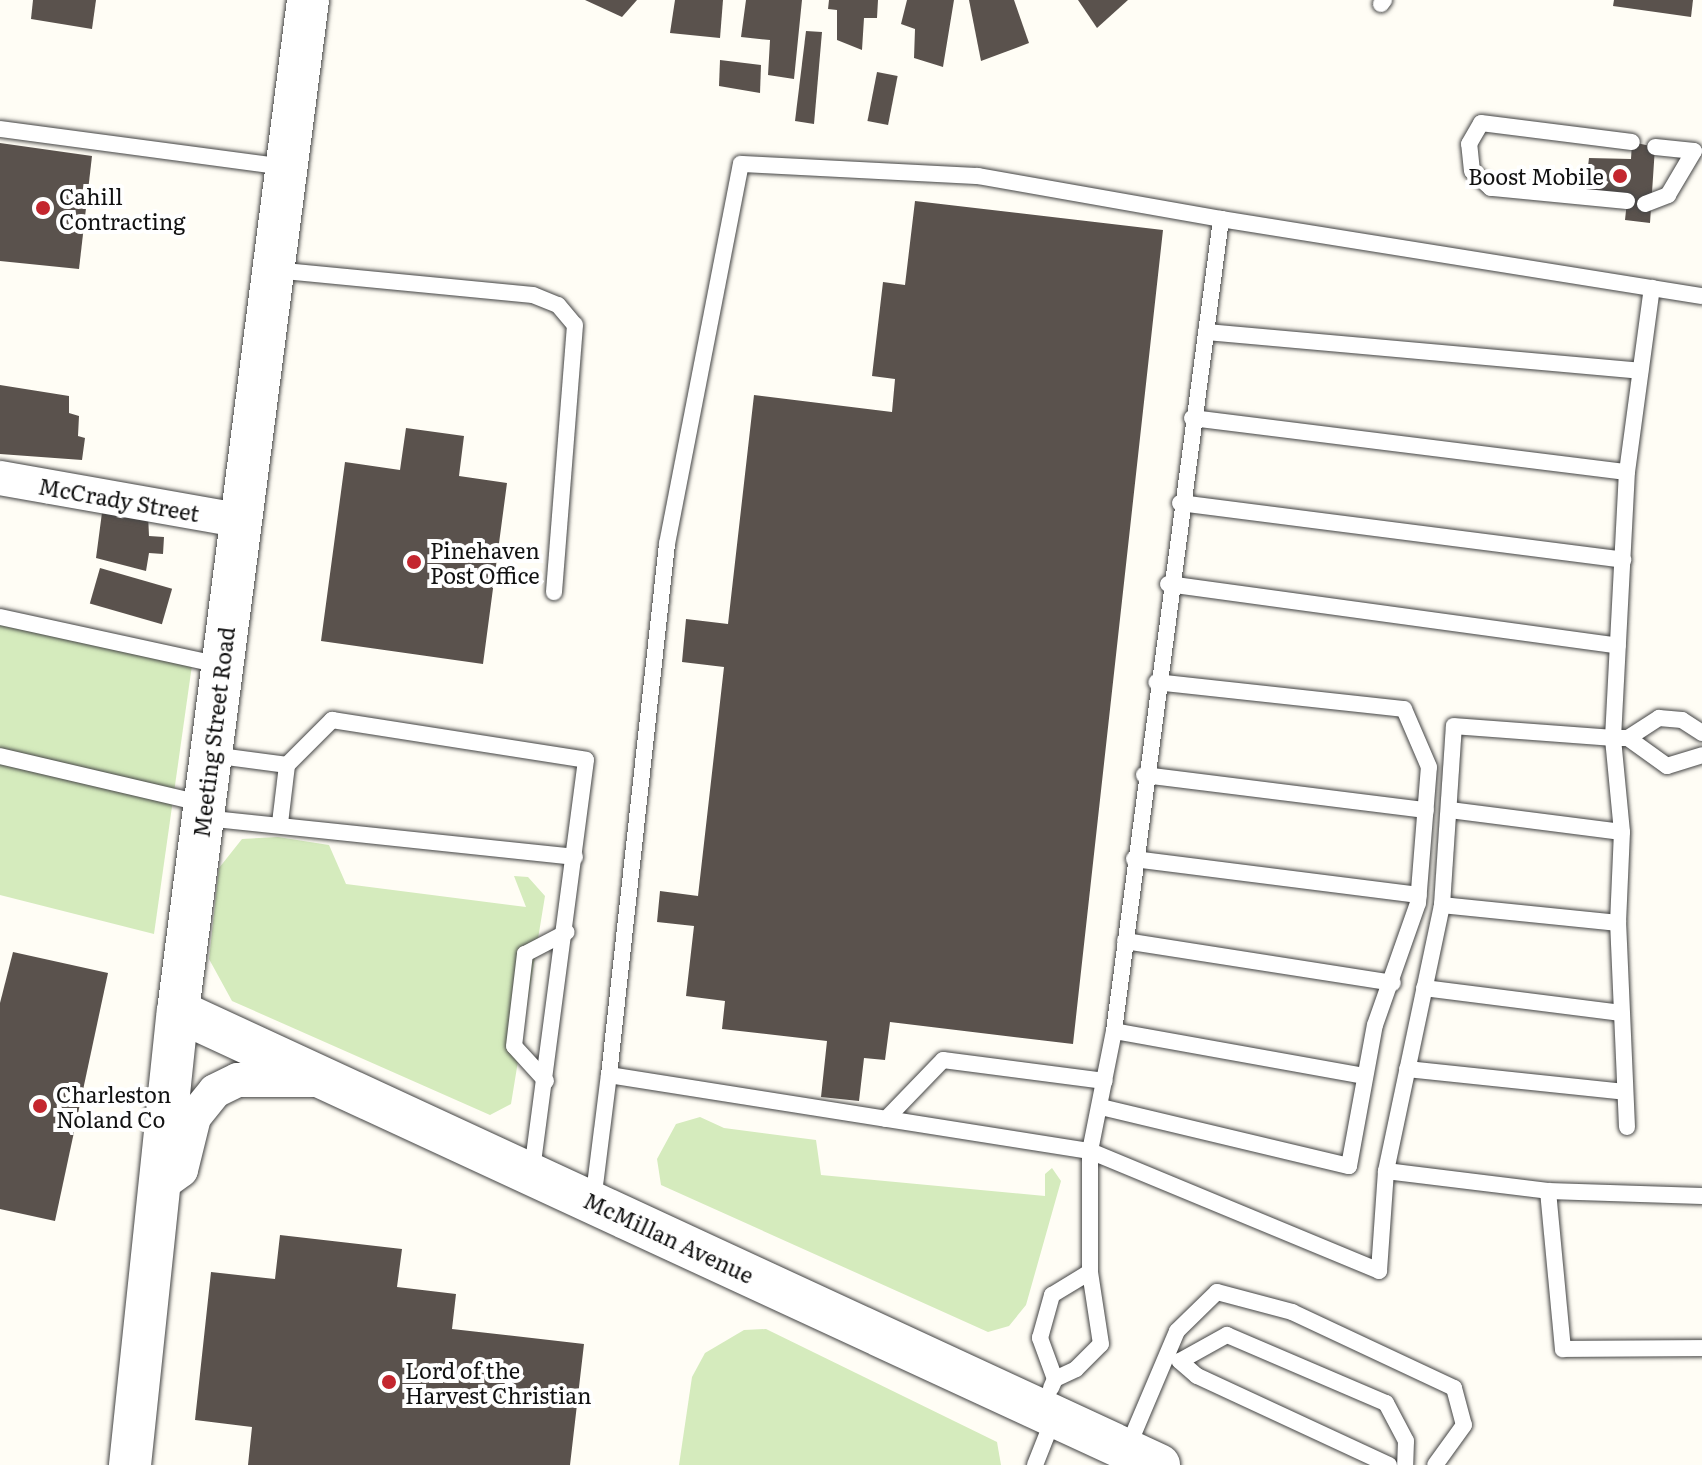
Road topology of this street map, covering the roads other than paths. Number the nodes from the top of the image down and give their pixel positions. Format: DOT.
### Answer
graph roads {
  1 [pos="308,0"];
  2 [pos="0,129"];
  3 [pos="1632,142"];
  4 [pos="1655,147"];
  5 [pos="1698,152"];
  6 [pos="286,167"];
  7 [pos="1627,201"];
  8 [pos="1645,204"];
  9 [pos="1221,219"];
  10 [pos="272,270"];
  11 [pos="1652,288"];
  12 [pos="1702,296"];
  13 [pos="1206,332"];
  14 [pos="1640,371"];
  15 [pos="1192,418"];
  16 [pos="1627,472"];
  17 [pos="0,478"];
  18 [pos="1180,503"];
  19 [pos="239,520"];
  20 [pos="1623,560"];
  21 [pos="1168,584"];
  22 [pos="554,592"];
  23 [pos="0,617"];
  24 [pos="1618,646"];
  25 [pos="221,665"];
  26 [pos="1156,682"];
  27 [pos="1702,733"];
  28 [pos="1620,738"];
  29 [pos="210,755"];
  30 [pos="1702,755"];
  31 [pos="0,756"];
  32 [pos="287,765"];
  33 [pos="1144,775"];
  34 [pos="1426,810"];
  35 [pos="1450,810"];
  36 [pos="203,811"];
  37 [pos="280,823"];
  38 [pos="1622,832"];
  39 [pos="575,857"];
  40 [pos="1134,859"];
  41 [pos="1419,895"];
  42 [pos="1442,905"];
  43 [pos="1618,923"];
  44 [pos="567,932"];
  45 [pos="1125,941"];
  46 [pos="1393,983"];
  47 [pos="1424,988"];
  48 [pos="178,1011"];
  49 [pos="1621,1013"];
  50 [pos="1114,1031"];
  51 [pos="1407,1069"];
  52 [pos="609,1075"];
  53 [pos="1365,1076"];
  54 [pos="329,1081"];
  55 [pos="546,1081"];
  56 [pos="1105,1081"];
  57 [pos="1625,1092"];
  58 [pos="1101,1107"];
  59 [pos="886,1119"];
  60 [pos="1627,1127"];
  61 [pos="1090,1151"];
  62 [pos="1386,1171"];
  63 [pos="532,1174"];
  64 [pos="159,1186"];
  65 [pos="1548,1191"];
  66 [pos="1702,1196"];
  67 [pos="593,1202"];
  68 [pos="1090,1272"];
  69 [pos="1702,1348"];
  70 [pos="1173,1358"];
  71 [pos="1051,1401"];
  72 [pos="1143,1458"];
  73 [pos="130,1465"];
  74 [pos="1035,1465"];
  75 [pos="1389,1465"];
  76 [pos="1405,1465"];
  77 [pos="1435,1465"];
  1 -- 6 [label="street, Meeting Street Road"];
  2 -- 6 [label="lane"];
  3 -- 7 [label="lane"];
  4 -- 5 [label="lane"];
  5 -- 8 [label="lane"];
  6 -- 10 [label="street, Meeting Street Road"];
  9 -- 11 [label="lane"];
  9 -- 13 [label="lane"];
  9 -- 52 [label="lane"];
  10 -- 19 [label="street, Meeting Street Road"];
  10 -- 22 [label="lane"];
  11 -- 12 [label="lane"];
  11 -- 14 [label="lane"];
  13 -- 14 [label="lane"];
  13 -- 15 [label="lane"];
  14 -- 16 [label="lane"];
  15 -- 16 [label="lane"];
  15 -- 18 [label="lane"];
  16 -- 20 [label="lane"];
  17 -- 19 [label="street, McCrady Street"];
  18 -- 20 [label="lane"];
  18 -- 21 [label="lane"];
  19 -- 25 [label="street, Meeting Street Road"];
  20 -- 24 [label="lane"];
  21 -- 24 [label="lane"];
  21 -- 26 [label="lane"];
  23 -- 25 [label="lane"];
  24 -- 28 [label="lane"];
  25 -- 29 [label="street, Meeting Street Road"];
  26 -- 33 [label="lane"];
  26 -- 34 [label="lane"];
  27 -- 28 [label="lane"];
  28 -- 30 [label="lane"];
  28 -- 35 [label="lane"];
  28 -- 38 [label="lane"];
  29 -- 32 [label="lane"];
  29 -- 36 [label="street, Meeting Street Road"];
  31 -- 36 [label="lane"];
  32 -- 37 [label="lane"];
  32 -- 39 [label="lane"];
  33 -- 34 [label="lane"];
  33 -- 40 [label="lane"];
  34 -- 41 [label="lane"];
  35 -- 38 [label="lane"];
  35 -- 42 [label="lane"];
  36 -- 37 [label="lane"];
  36 -- 48 [label="street, Meeting Street Road"];
  37 -- 39 [label="lane"];
  38 -- 43 [label="lane"];
  39 -- 44 [label="lane"];
  40 -- 41 [label="lane"];
  40 -- 45 [label="lane"];
  41 -- 46 [label="lane"];
  42 -- 43 [label="lane"];
  42 -- 47 [label="lane"];
  43 -- 49 [label="lane"];
  44 -- 55 [label="lane"];
  44 -- 55 [label="lane"];
  45 -- 46 [label="lane"];
  45 -- 50 [label="lane"];
  46 -- 53 [label="lane"];
  47 -- 49 [label="lane"];
  47 -- 51 [label="lane"];
  48 -- 54 [label="street, McMillan Avenue"];
  48 -- 64 [label="street, Meeting Street Road"];
  49 -- 57 [label="lane"];
  50 -- 53 [label="lane"];
  50 -- 56 [label="lane"];
  51 -- 57 [label="lane"];
  51 -- 62 [label="lane"];
  52 -- 59 [label="lane"];
  52 -- 67 [label="lane"];
  53 -- 58 [label="lane"];
  54 -- 63 [label="street, McMillan Avenue"];
  54 -- 64 [label="street"];
  55 -- 63 [label="lane"];
  56 -- 58 [label="lane"];
  56 -- 59 [label="lane"];
  57 -- 60 [label="lane"];
  58 -- 61 [label="lane"];
  59 -- 61 [label="lane"];
  61 -- 62 [label="lane"];
  61 -- 68 [label="lane"];
  62 -- 65 [label="lane"];
  63 -- 67 [label="street, McMillan Avenue"];
  64 -- 73 [label="street, Meeting Street Road"];
  65 -- 66 [label="lane"];
  65 -- 69 [label="lane"];
  67 -- 71 [label="street, McMillan Avenue"];
  68 -- 71 [label="lane"];
  68 -- 71 [label="lane"];
  70 -- 72 [label="lane"];
  70 -- 75 [label="lane"];
  70 -- 76 [label="lane"];
  70 -- 77 [label="lane"];
  71 -- 72 [label="street, McMillan Avenue"];
  71 -- 74 [label="lane"];
}
